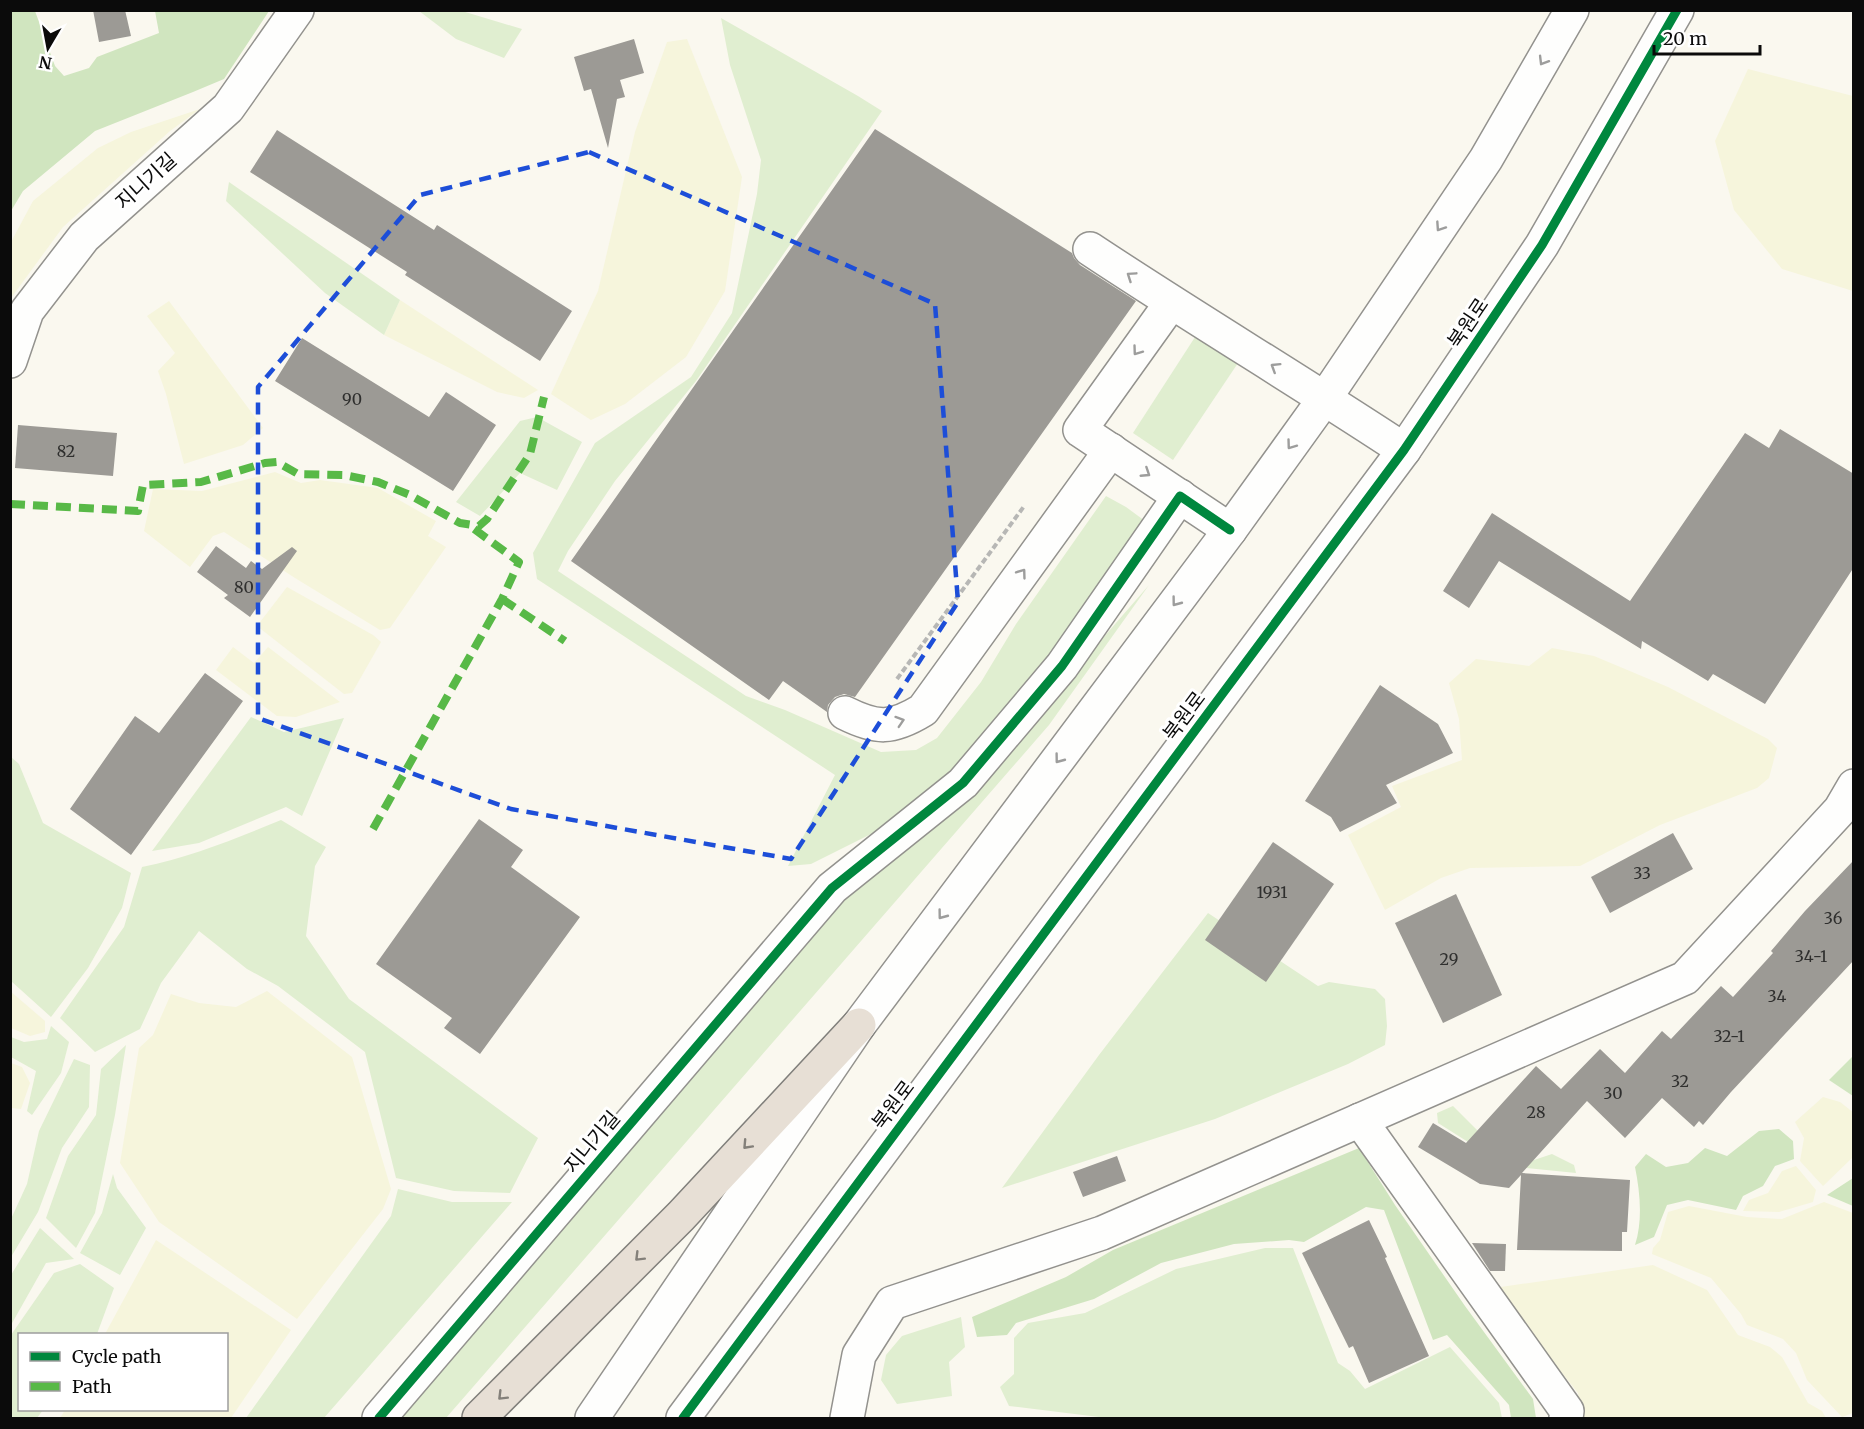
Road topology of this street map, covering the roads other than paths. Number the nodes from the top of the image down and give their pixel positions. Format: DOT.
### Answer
graph roads {
  1 [pos="297,10"];
  2 [pos="1572,10"];
  3 [pos="1677,10"];
  4 [pos="1090,249"];
  5 [pos="1171,303"];
  6 [pos="10,361"];
  7 [pos="1325,398"];
  8 [pos="1111,450"];
  9 [pos="1404,450"];
  10 [pos="1180,496"];
  11 [pos="1230,530"];
  12 [pos="844,713"];
  13 [pos="1854,786"];
  14 [pos="859,1025"];
  15 [pos="1360,1120"];
  16 [pos="379,1419"];
  17 [pos="479,1419"];
  18 [pos="592,1419"];
  19 [pos="683,1419"];
  20 [pos="847,1419"];
  21 [pos="1566,1419"];
  1 -- 6 [label="street, 지니기길"];
  2 -- 7 [label="street, one-way"];
  3 -- 9 [label="street, 북원로"];
  5 -- 4 [label="street, one-way"];
  7 -- 5 [label="street, one-way"];
  5 -- 8 [label="street, one-way"];
  7 -- 9 [label="street"];
  7 -- 11 [label="street, one-way"];
  8 -- 10 [label="street, one-way"];
  12 -- 8 [label="street, one-way"];
  9 -- 19 [label="street, 북원로"];
  10 -- 11 [label="street"];
  10 -- 16 [label="street, 지니기길"];
  11 -- 14 [label="street, one-way"];
  13 -- 15 [label="street"];
  14 -- 17 [label="highway, one-way"];
  14 -- 18 [label="street"];
  15 -- 20 [label="street"];
  15 -- 21 [label="street"];
}
